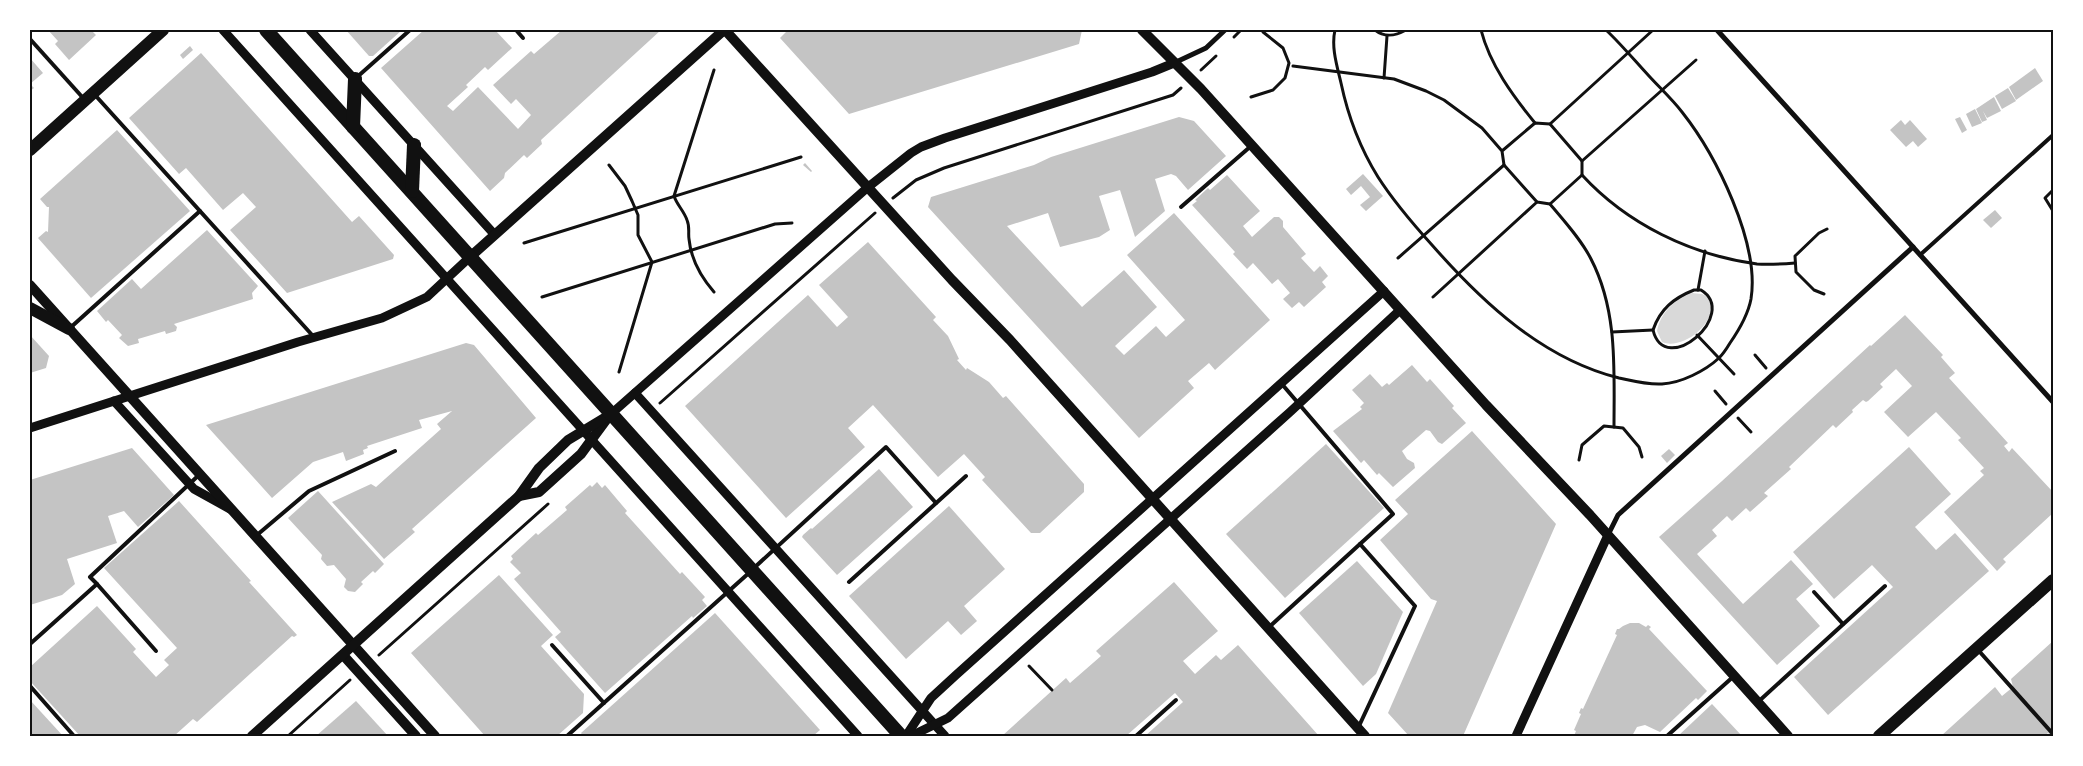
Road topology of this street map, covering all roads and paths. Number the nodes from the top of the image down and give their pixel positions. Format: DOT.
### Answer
graph roads {
  1 [pos="163,30"];
  2 [pos="223,30"];
  3 [pos="266,30"];
  4 [pos="310,30"];
  5 [pos="410,30"];
  6 [pos="516,30"];
  7 [pos="725,30"];
  8 [pos="1142,30"];
  9 [pos="1225,30"];
  10 [pos="1241,30"];
  11 [pos="1335,30"];
  12 [pos="1375,30"];
  13 [pos="1406,30"];
  14 [pos="1481,30"];
  15 [pos="1606,30"];
  16 [pos="1654,30"];
  17 [pos="1717,30"];
  18 [pos="1263,32"];
  19 [pos="1387,36"];
  20 [pos="523,38"];
  21 [pos="1233,38"];
  22 [pos="30,39"];
  23 [pos="1221,51"];
  24 [pos="1628,53"];
  25 [pos="1696,60"];
  26 [pos="1174,63"];
  27 [pos="1293,66"];
  28 [pos="714,70"];
  29 [pos="1338,72"];
  30 [pos="1384,78"];
  31 [pos="355,80"];
  32 [pos="1191,80"];
  33 [pos="1662,90"];
  34 [pos="89,97"];
  35 [pos="1251,97"];
  36 [pos="1535,123"];
  37 [pos="1550,124"];
  38 [pos="353,128"];
  39 [pos="2053,135"];
  40 [pos="414,145"];
  41 [pos="1252,145"];
  42 [pos="30,150"];
  43 [pos="1502,151"];
  44 [pos="801,157"];
  45 [pos="1582,161"];
  46 [pos="1504,165"];
  47 [pos="609,166"];
  48 [pos="1582,175"];
  49 [pos="916,180"];
  50 [pos="868,188"];
  51 [pos="2053,190"];
  52 [pos="412,191"];
  53 [pos="674,196"];
  54 [pos="1537,202"];
  55 [pos="1550,204"];
  56 [pos="1181,207"];
  57 [pos="635,208"];
  58 [pos="2053,210"];
  59 [pos="200,211"];
  60 [pos="792,223"];
  61 [pos="1828,229"];
  62 [pos="854,231"];
  63 [pos="494,234"];
  64 [pos="1423,236"];
  65 [pos="524,243"];
  66 [pos="1913,247"];
  67 [pos="691,250"];
  68 [pos="1705,251"];
  69 [pos="1920,255"];
  70 [pos="470,257"];
  71 [pos="1398,258"];
  72 [pos="652,262"];
  73 [pos="1749,262"];
  74 [pos="1795,263"];
  75 [pos="1458,275"];
  76 [pos="447,279"];
  77 [pos="30,285"];
  78 [pos="1698,290"];
  79 [pos="714,292"];
  80 [pos="1384,292"];
  81 [pos="1824,294"];
  82 [pos="542,297"];
  83 [pos="1433,297"];
  84 [pos="30,308"];
  85 [pos="1400,310"];
  86 [pos="69,329"];
  87 [pos="1653,330"];
  88 [pos="1612,332"];
  89 [pos="1697,335"];
  90 [pos="314,338"];
  91 [pos="1755,355"];
  92 [pos="1719,358"];
  93 [pos="619,372"];
  94 [pos="1734,374"];
  95 [pos="1773,374"];
  96 [pos="1614,377"];
  97 [pos="1281,383"];
  98 [pos="636,392"];
  99 [pos="129,396"];
  100 [pos="668,396"];
  101 [pos="114,401"];
  102 [pos="2053,402"];
  103 [pos="1299,404"];
  104 [pos="611,414"];
  105 [pos="1614,427"];
  106 [pos="30,428"];
  107 [pos="584,431"];
  108 [pos="591,440"];
  109 [pos="395,451"];
  110 [pos="1642,457"];
  111 [pos="1579,460"];
  112 [pos="200,474"];
  113 [pos="966,476"];
  114 [pos="189,484"];
  115 [pos="519,496"];
  116 [pos="1154,499"];
  117 [pos="548,503"];
  118 [pos="936,503"];
  119 [pos="233,511"];
  120 [pos="1170,519"];
  121 [pos="1608,535"];
  122 [pos="255,536"];
  123 [pos="1360,544"];
  124 [pos="775,548"];
  125 [pos="752,570"];
  126 [pos="2053,580"];
  127 [pos="849,582"];
  128 [pos="96,584"];
  129 [pos="1886,586"];
  130 [pos="729,592"];
  131 [pos="1814,592"];
  132 [pos="1843,624"];
  133 [pos="1268,628"];
  134 [pos="30,644"];
  135 [pos="354,645"];
  136 [pos="552,645"];
  137 [pos="385,649"];
  138 [pos="1977,649"];
  139 [pos="156,651"];
  140 [pos="343,655"];
  141 [pos="1029,666"];
  142 [pos="354,676"];
  143 [pos="1734,676"];
  144 [pos="30,686"];
  145 [pos="1052,690"];
  146 [pos="1176,700"];
  147 [pos="1758,702"];
  148 [pos="604,703"];
  149 [pos="922,711"];
  150 [pos="935,724"];
  151 [pos="1362,732"];
  152 [pos="2053,734"];
  153 [pos="74,736"];
  154 [pos="252,736"];
  155 [pos="288,736"];
  156 [pos="416,736"];
  157 [pos="436,736"];
  158 [pos="567,736"];
  159 [pos="858,736"];
  160 [pos="901,736"];
  161 [pos="906,736"];
  162 [pos="911,736"];
  163 [pos="945,736"];
  164 [pos="1136,736"];
  165 [pos="1516,736"];
  166 [pos="1667,736"];
  167 [pos="1788,736"];
  168 [pos="1879,736"];
  1 -- 34 [label="main road"];
  2 -- 76 [label="street"];
  3 -- 38 [label="highway"];
  4 -- 31 [label="street"];
  5 -- 31 [label="lane"];
  6 -- 20 [label="lane"];
  7 -- 50 [label="main road"];
  7 -- 63 [label="main road"];
  8 -- 26 [label="main road"];
  9 -- 26 [label="street"];
  10 -- 21 [label="path"];
  11 -- 29 [label="path"];
  12 -- 19 [label="path"];
  13 -- 19 [label="path"];
  14 -- 36 [label="path"];
  15 -- 24 [label="path"];
  16 -- 24 [label="path"];
  17 -- 66 [label="street"];
  18 -- 35 [label="path"];
  19 -- 30 [label="path"];
  22 -- 34 [label="lane"];
  23 -- 32 [label="path"];
  24 -- 33 [label="path"];
  24 -- 37 [label="path"];
  25 -- 33 [label="path"];
  26 -- 32 [label="main road"];
  26 -- 50 [label="street"];
  27 -- 29 [label="path"];
  28 -- 53 [label="path"];
  29 -- 30 [label="path"];
  29 -- 64 [label="path"];
  30 -- 43 [label="path"];
  31 -- 38 [label="highway"];
  31 -- 40 [label="street"];
  32 -- 41 [label="main road"];
  32 -- 49 [label="path"];
  33 -- 45 [label="path"];
  33 -- 73 [label="path"];
  34 -- 42 [label="main road"];
  34 -- 59 [label="lane"];
  36 -- 37 [label="path"];
  36 -- 43 [label="path"];
  37 -- 45 [label="path"];
  38 -- 52 [label="highway"];
  39 -- 69 [label="lane"];
  40 -- 52 [label="highway"];
  40 -- 63 [label="street"];
  41 -- 56 [label="lane"];
  41 -- 80 [label="main road"];
  43 -- 46 [label="path"];
  44 -- 53 [label="path"];
  45 -- 48 [label="path"];
  46 -- 54 [label="path"];
  46 -- 64 [label="path"];
  47 -- 57 [label="path"];
  48 -- 55 [label="path"];
  48 -- 68 [label="path"];
  50 -- 98 [label="street"];
  50 -- 116 [label="main road"];
  51 -- 58 [label="path"];
  52 -- 70 [label="highway"];
  53 -- 57 [label="path"];
  53 -- 67 [label="path"];
  54 -- 55 [label="path"];
  54 -- 75 [label="path"];
  55 -- 88 [label="path"];
  57 -- 65 [label="path"];
  57 -- 72 [label="path"];
  59 -- 86 [label="lane"];
  59 -- 90 [label="lane"];
  60 -- 67 [label="path"];
  61 -- 74 [label="path"];
  62 -- 100 [label="path"];
  63 -- 70 [label="main road"];
  64 -- 71 [label="path"];
  64 -- 75 [label="path"];
  66 -- 69 [label="street"];
  66 -- 95 [label="street"];
  67 -- 72 [label="path"];
  67 -- 79 [label="path"];
  68 -- 73 [label="path"];
  68 -- 78 [label="path"];
  69 -- 102 [label="street"];
  70 -- 76 [label="street"];
  70 -- 104 [label="highway"];
  72 -- 82 [label="path"];
  72 -- 93 [label="path"];
  73 -- 74 [label="path"];
  73 -- 92 [label="path"];
  74 -- 81 [label="path"];
  75 -- 83 [label="path"];
  75 -- 96 [label="path"];
  76 -- 90 [label="street"];
  76 -- 107 [label="street"];
  77 -- 86 [label="main road"];
  78 -- 87 [label="path"];
  78 -- 89 [label="path"];
  80 -- 85 [label="main road"];
  80 -- 97 [label="street"];
  84 -- 86 [label="main road"];
  85 -- 103 [label="street"];
  85 -- 121 [label="main road"];
  86 -- 99 [label="main road"];
  87 -- 88 [label="path"];
  87 -- 89 [label="path"];
  88 -- 96 [label="path"];
  89 -- 92 [label="path"];
  90 -- 99 [label="street"];
  91 -- 95 [label="path"];
  92 -- 94 [label="path"];
  92 -- 96 [label="path"];
  95 -- 121 [label="street"];
  96 -- 105 [label="path"];
  97 -- 103 [label="lane"];
  97 -- 116 [label="street"];
  98 -- 104 [label="street"];
  98 -- 124 [label="street"];
  99 -- 101 [label="street"];
  99 -- 112 [label="main road"];
  101 -- 106 [label="street"];
  101 -- 114 [label="street"];
  103 -- 120 [label="street"];
  103 -- 123 [label="lane"];
  104 -- 107 [label="main road"];
  104 -- 108 [label="main road"];
  104 -- 125 [label="highway"];
  105 -- 110 [label="path"];
  105 -- 111 [label="path"];
  107 -- 108 [label="street"];
  107 -- 115 [label="main road"];
  108 -- 115 [label="main road"];
  108 -- 130 [label="street"];
  109 -- 122 [label="lane"];
  112 -- 114 [label="lane"];
  112 -- 119 [label="main road"];
  113 -- 118 [label="lane"];
  114 -- 119 [label="street"];
  114 -- 128 [label="lane"];
  115 -- 135 [label="main road"];
  116 -- 120 [label="main road"];
  116 -- 149 [label="street"];
  117 -- 137 [label="path"];
  118 -- 124 [label="lane"];
  118 -- 127 [label="lane"];
  119 -- 122 [label="main road"];
  120 -- 133 [label="main road"];
  120 -- 150 [label="street"];
  121 -- 143 [label="main road"];
  121 -- 165 [label="street"];
  122 -- 135 [label="main road"];
  123 -- 133 [label="lane"];
  123 -- 151 [label="lane"];
  124 -- 125 [label="lane"];
  124 -- 149 [label="street"];
  125 -- 130 [label="lane"];
  125 -- 160 [label="highway"];
  126 -- 138 [label="main road"];
  128 -- 134 [label="lane"];
  128 -- 139 [label="lane"];
  129 -- 132 [label="lane"];
  130 -- 148 [label="lane"];
  130 -- 159 [label="street"];
  131 -- 132 [label="lane"];
  132 -- 147 [label="lane"];
  133 -- 151 [label="main road"];
  135 -- 140 [label="main road"];
  135 -- 157 [label="main road"];
  136 -- 148 [label="lane"];
  138 -- 152 [label="lane"];
  138 -- 168 [label="main road"];
  140 -- 154 [label="main road"];
  140 -- 156 [label="main road"];
  141 -- 145 [label="path"];
  142 -- 155 [label="path"];
  143 -- 147 [label="main road"];
  143 -- 166 [label="lane"];
  144 -- 153 [label="lane"];
  146 -- 164 [label="lane"];
  147 -- 167 [label="main road"];
  148 -- 158 [label="lane"];
  149 -- 150 [label="street"];
  149 -- 161 [label="street"];
  150 -- 162 [label="street"];
  150 -- 163 [label="street"];
}
